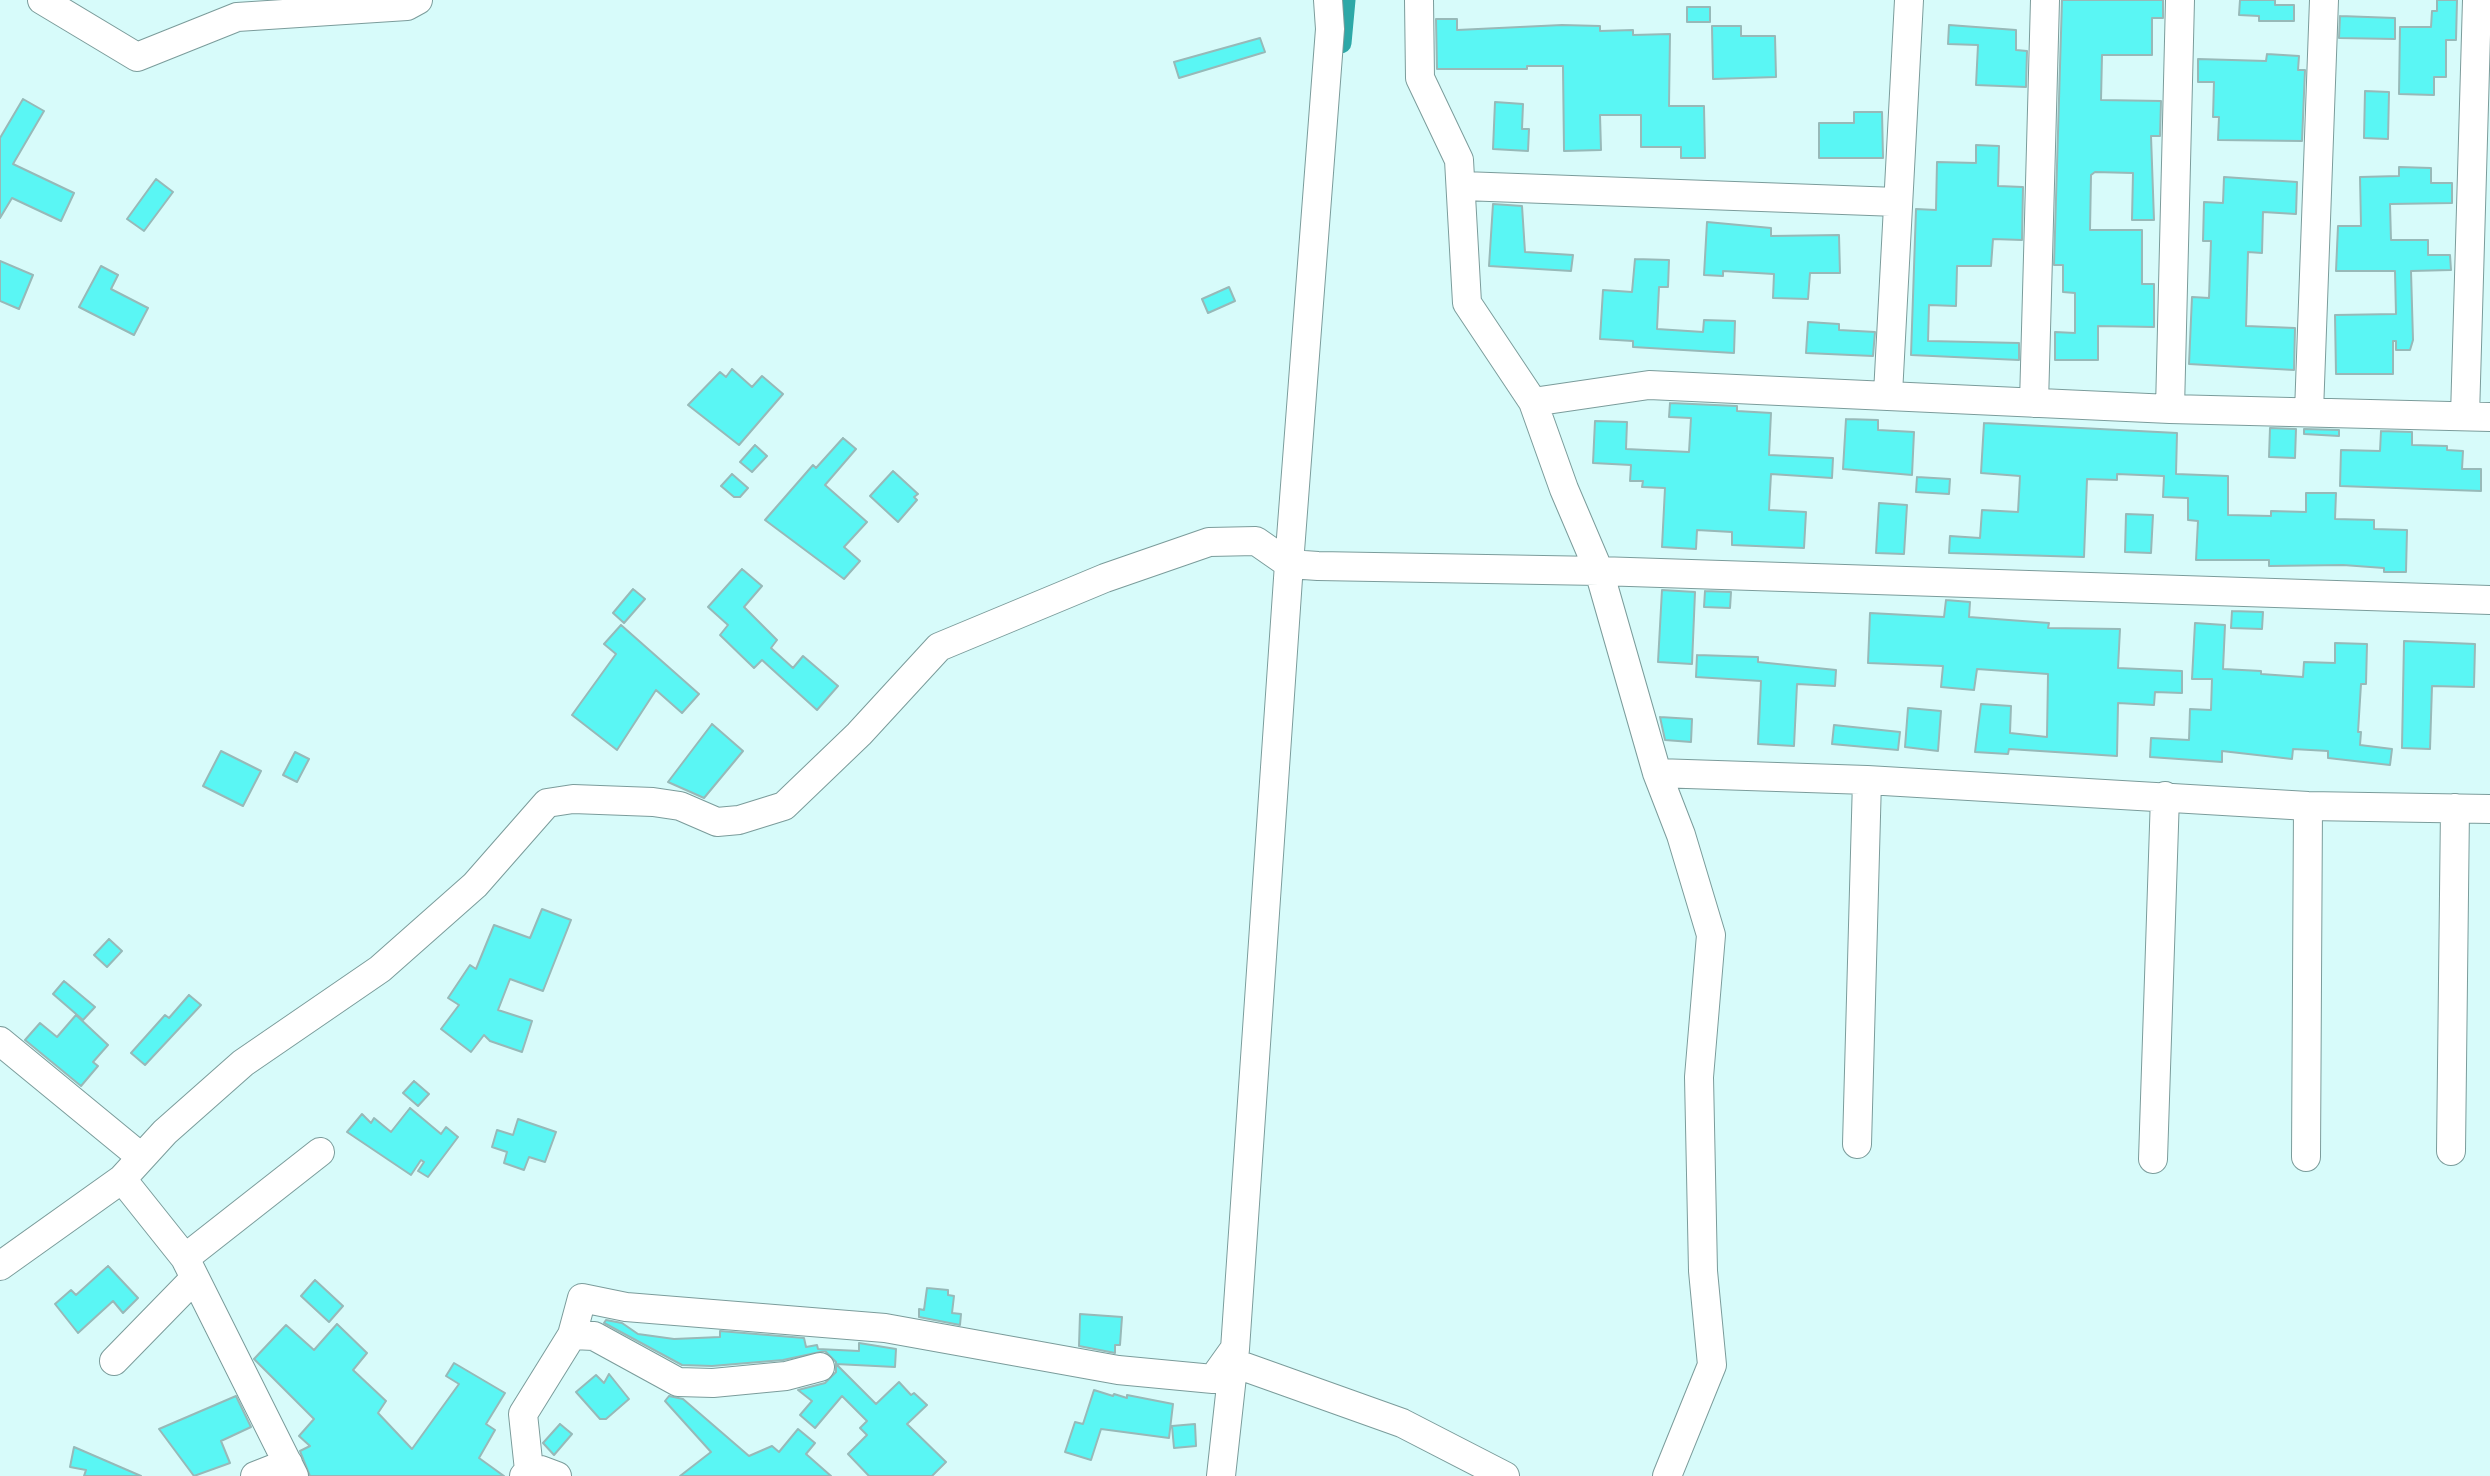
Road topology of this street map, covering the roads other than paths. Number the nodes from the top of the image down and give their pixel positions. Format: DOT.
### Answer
graph roads {
  1 [pos="42,0"];
  2 [pos="418,0"];
  3 [pos="1328,0"];
  4 [pos="1419,0"];
  5 [pos="1909,0"];
  6 [pos="2045,0"];
  7 [pos="2180,0"];
  8 [pos="2323,0"];
  9 [pos="2477,0"];
  10 [pos="1463,186"];
  11 [pos="1897,202"];
  12 [pos="1888,394"];
  13 [pos="1533,402"];
  14 [pos="2035,403"];
  15 [pos="2170,409"];
  16 [pos="2309,412"];
  17 [pos="2478,416"];
  18 [pos="1289,564"];
  19 [pos="1599,571"];
  20 [pos="2490,600"];
  21 [pos="1657,774"];
  22 [pos="1867,780"];
  23 [pos="2165,796"];
  24 [pos="2308,806"];
  25 [pos="2455,808"];
  26 [pos="2490,809"];
  27 [pos="0,1041"];
  28 [pos="1857,1144"];
  29 [pos="2451,1151"];
  30 [pos="320,1152"];
  31 [pos="141,1157"];
  32 [pos="2306,1157"];
  33 [pos="2153,1159"];
  34 [pos="122,1179"];
  35 [pos="0,1266"];
  36 [pos="189,1269"];
  37 [pos="572,1335"];
  38 [pos="1240,1358"];
  39 [pos="114,1361"];
  40 [pos="820,1367"];
  41 [pos="291,1470"];
  42 [pos="527,1473"];
  43 [pos="255,1476"];
  44 [pos="557,1476"];
  45 [pos="1221,1476"];
  46 [pos="1505,1476"];
  47 [pos="1667,1476"];
  1 -- 2 [label="street"];
  3 -- 18 [label="street"];
  4 -- 10 [label="street"];
  5 -- 11 [label="street"];
  6 -- 14 [label="street"];
  7 -- 15 [label="street"];
  8 -- 16 [label="street"];
  9 -- 17 [label="street"];
  10 -- 11 [label="street"];
  10 -- 13 [label="street"];
  11 -- 12 [label="street"];
  12 -- 13 [label="street"];
  12 -- 14 [label="street"];
  13 -- 19 [label="street"];
  14 -- 15 [label="street"];
  15 -- 16 [label="street"];
  16 -- 17 [label="street"];
  18 -- 19 [label="street"];
  18 -- 31 [label="street"];
  18 -- 38 [label="street"];
  19 -- 20 [label="street"];
  19 -- 21 [label="street"];
  21 -- 22 [label="street"];
  21 -- 47 [label="street"];
  22 -- 23 [label="street"];
  22 -- 28 [label="street"];
  23 -- 24 [label="street"];
  23 -- 33 [label="street"];
  24 -- 25 [label="street"];
  24 -- 32 [label="street"];
  25 -- 26 [label="street"];
  25 -- 29 [label="street"];
  27 -- 31 [label="street"];
  30 -- 36 [label="street"];
  31 -- 34 [label="street"];
  34 -- 35 [label="street"];
  34 -- 36 [label="street"];
  36 -- 39 [label="street"];
  36 -- 41 [label="street"];
  37 -- 38 [label="street"];
  37 -- 40 [label="street"];
  37 -- 42 [label="street"];
  38 -- 45 [label="street"];
  38 -- 46 [label="street"];
  41 -- 43 [label="street"];
  42 -- 44 [label="street"];
}
